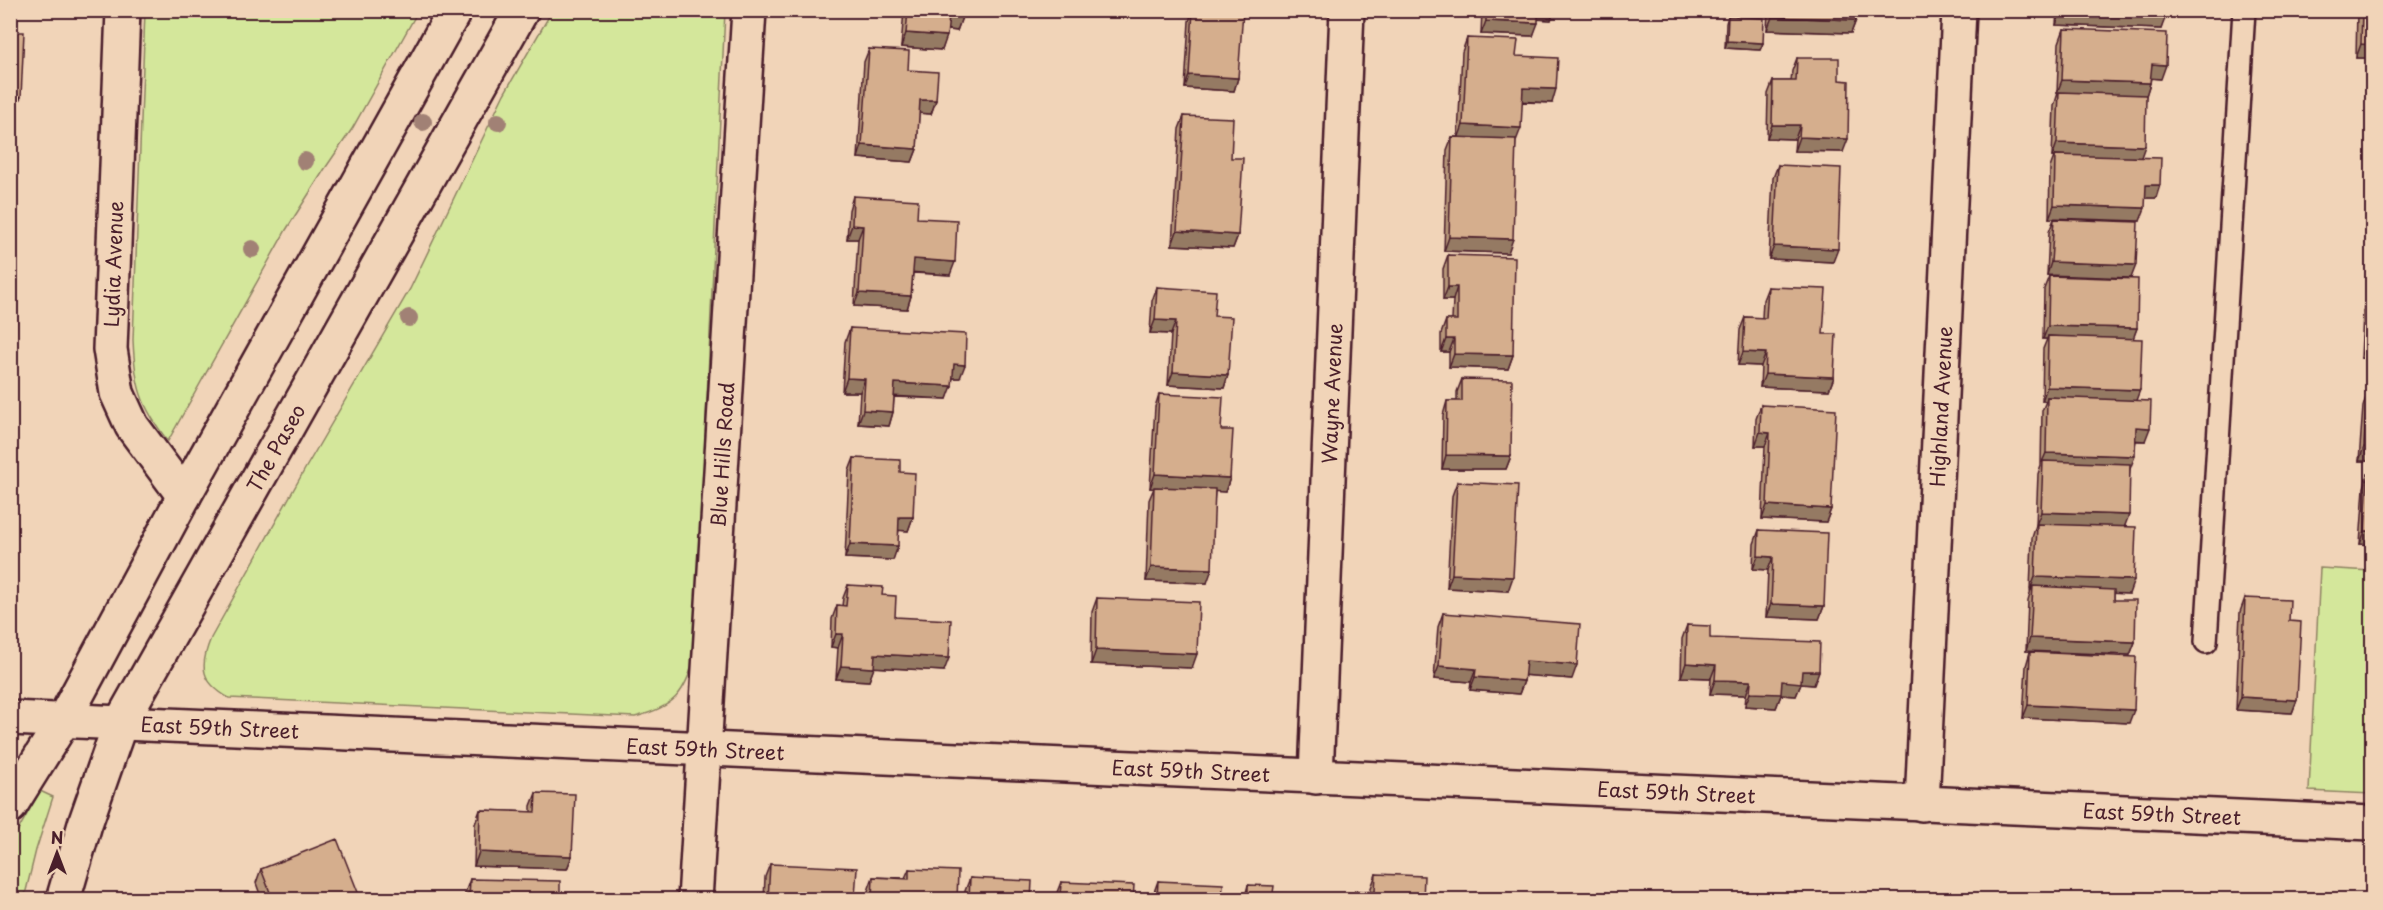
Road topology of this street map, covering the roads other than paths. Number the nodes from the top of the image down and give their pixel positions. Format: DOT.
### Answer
graph roads {
  1 [pos="123,10"];
  2 [pos="455,10"];
  3 [pos="522,10"];
  4 [pos="749,10"];
  5 [pos="1347,10"];
  6 [pos="1959,10"];
  7 [pos="2244,10"];
  8 [pos="184,496"];
  9 [pos="2206,642"];
  10 [pos="10,718"];
  11 [pos="63,720"];
  12 [pos="120,724"];
  13 [pos="704,750"];
  14 [pos="1316,777"];
  15 [pos="1922,804"];
  16 [pos="10,806"];
  17 [pos="2373,823"];
  18 [pos="63,900"];
  19 [pos="695,900"];
  1 -- 8 [label="street, Lydia Avenue"];
  2 -- 8 [label="street"];
  3 -- 12 [label="street, The Paseo"];
  4 -- 13 [label="street, Blue Hills Road"];
  5 -- 14 [label="street, Wayne Avenue"];
  6 -- 15 [label="street, Highland Avenue"];
  7 -- 9 [label="lane"];
  8 -- 11 [label="street"];
  10 -- 11 [label="street, East 59th Street"];
  11 -- 12 [label="street, East 59th Street"];
  11 -- 16 [label="street"];
  12 -- 13 [label="street, East 59th Street"];
  12 -- 18 [label="street, The Paseo"];
  13 -- 14 [label="street, East 59th Street"];
  13 -- 19 [label="street, Blue Hills Road"];
  14 -- 15 [label="street, East 59th Street"];
  15 -- 17 [label="street, East 59th Street"];
}
